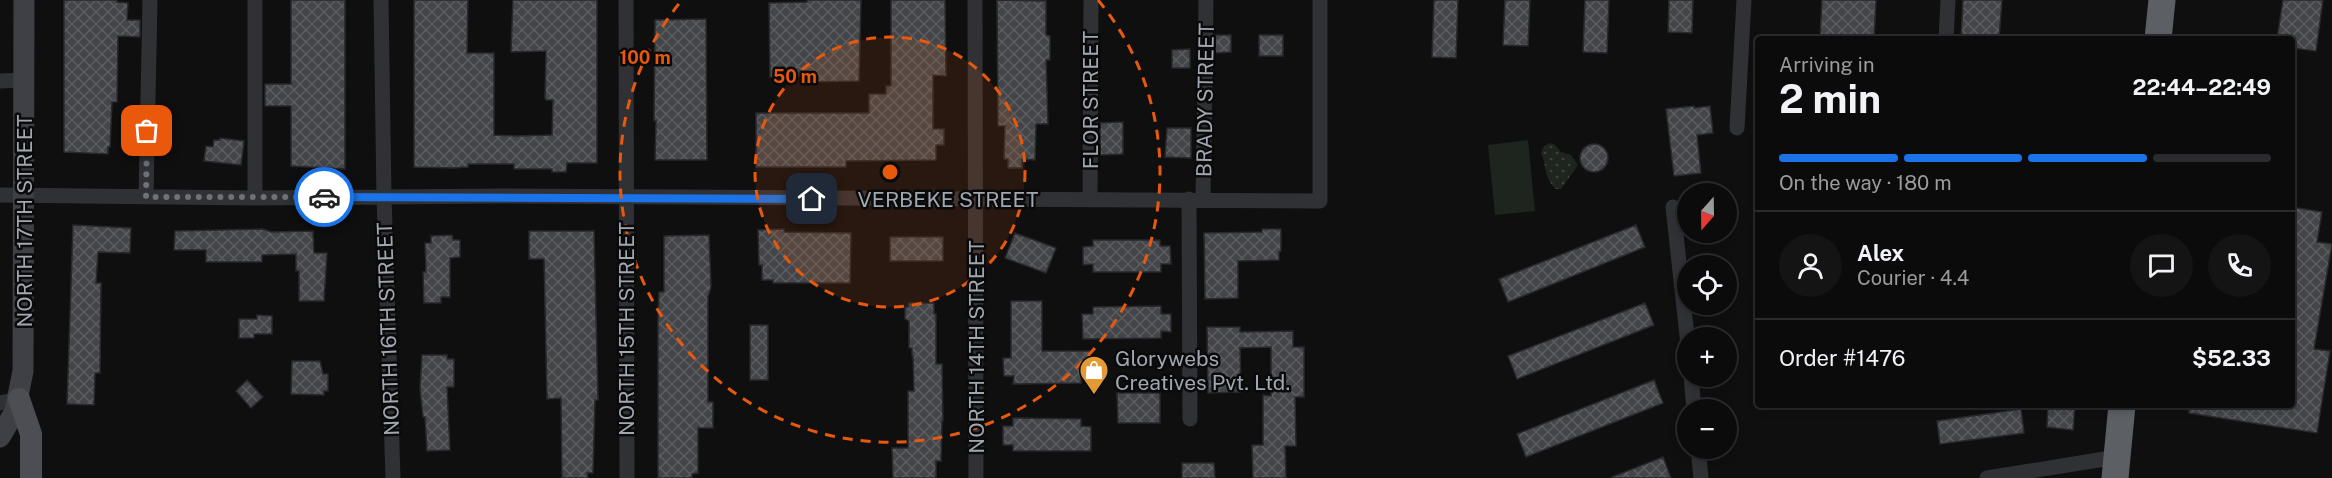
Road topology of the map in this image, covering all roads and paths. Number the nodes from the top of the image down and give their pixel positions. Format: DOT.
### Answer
graph roads {
  1 [pos="24,0"];
  2 [pos="150,0"];
  3 [pos="255,0"];
  4 [pos="381,0"];
  5 [pos="625,0"];
  6 [pos="975,0"];
  7 [pos="1091,0"];
  8 [pos="1206,0"];
  9 [pos="1320,0"];
  10 [pos="1744,0"];
  11 [pos="1948,0"];
  12 [pos="2162,0"];
  13 [pos="1946,36"];
  14 [pos="2158,36"];
  15 [pos="0,81"];
  16 [pos="24,81"];
  17 [pos="1737,128"];
  18 [pos="0,195"];
  19 [pos="24,195"];
  20 [pos="146,197"];
  21 [pos="384,197"];
  22 [pos="255,198"];
  23 [pos="626,198"];
  24 [pos="976,199"];
  25 [pos="1196,199"];
  26 [pos="1090,200"];
  27 [pos="1673,207"];
  28 [pos="1686,327"];
  29 [pos="9,401"];
  30 [pos="2122,408"];
  31 [pos="1190,419"];
  32 [pos="0,437"];
  33 [pos="1699,459"];
  34 [pos="2116,468"];
  35 [pos="31,478"];
  36 [pos="393,478"];
  37 [pos="627,478"];
  38 [pos="976,478"];
  39 [pos="1701,478"];
  40 [pos="1987,478"];
  1 -- 16 [label="main road, NORTH 17TH STREET"];
  2 -- 20 [label="street"];
  3 -- 22 [label="street"];
  4 -- 21 [label="street, NORTH 16TH STREET"];
  5 -- 23 [label="street, NORTH 15TH STREET"];
  6 -- 24 [label="street, NORTH 14TH STREET"];
  7 -- 26 [label="street, FLOR STREET"];
  8 -- 25 [label="street, BRADY STREET"];
  9 -- 25 [label="street, VERBEKE STREET"];
  10 -- 17 [label="street"];
  11 -- 13 [label="street"];
  12 -- 14 [label="highway"];
  15 -- 16 [label="street"];
  16 -- 19 [label="main road, NORTH 17TH STREET"];
  18 -- 19 [label="street, VERBEKE STREET"];
  19 -- 20 [label="street, VERBEKE STREET"];
  19 -- 29 [label="main road, NORTH 17TH STREET"];
  20 -- 22 [label="street, VERBEKE STREET"];
  21 -- 22 [label="street, VERBEKE STREET"];
  21 -- 23 [label="street, VERBEKE STREET"];
  21 -- 36 [label="street, NORTH 16TH STREET"];
  23 -- 24 [label="street, VERBEKE STREET"];
  23 -- 37 [label="street, NORTH 15TH STREET"];
  24 -- 26 [label="street, VERBEKE STREET"];
  24 -- 38 [label="street, NORTH 14TH STREET"];
  25 -- 26 [label="street, VERBEKE STREET"];
  25 -- 31 [label="street, BRADY STREET"];
  27 -- 28 [label="street"];
  29 -- 32 [label="main road, NORTH 17TH STREET"];
  29 -- 35 [label="main road"];
  30 -- 34 [label="highway"];
  33 -- 39 [label="street"];
  34 -- 40 [label="street"];
}
